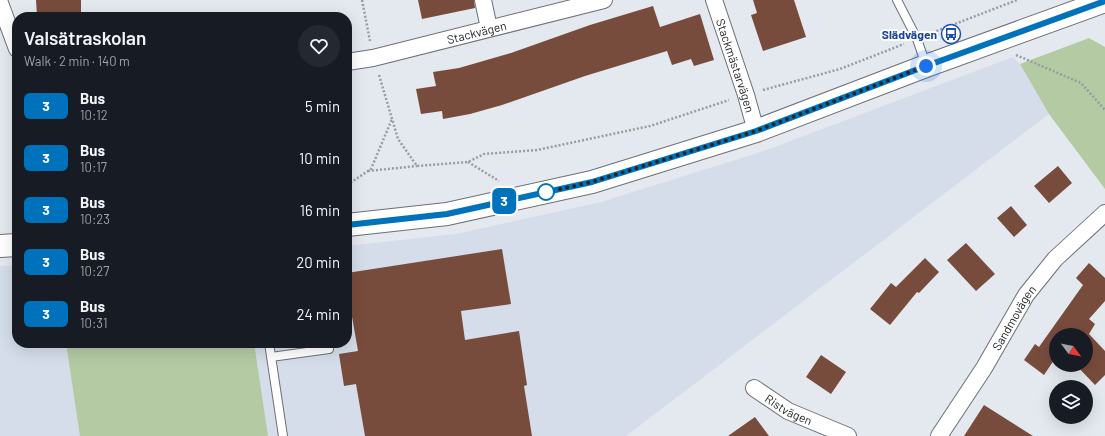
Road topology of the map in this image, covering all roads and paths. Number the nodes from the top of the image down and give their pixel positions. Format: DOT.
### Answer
graph roads {
  1 [pos="362,0"];
  2 [pos="483,0"];
  3 [pos="604,0"];
  4 [pos="714,0"];
  5 [pos="897,0"];
  6 [pos="1017,0"];
  7 [pos="1105,1"];
  8 [pos="0,3"];
  9 [pos="489,28"];
  10 [pos="12,35"];
  11 [pos="917,39"];
  12 [pos="1016,55"];
  13 [pos="373,58"];
  14 [pos="352,61"];
  15 [pos="926,66"];
  16 [pos="746,95"];
  17 [pos="1105,110"];
  18 [pos="392,118"];
  19 [pos="756,131"];
  20 [pos="417,166"];
  21 [pos="367,172"];
  22 [pos="352,182"];
  23 [pos="1105,213"];
  24 [pos="352,224"];
  25 [pos="12,245"];
  26 [pos="0,246"];
  27 [pos="270,348"];
  28 [pos="329,348"];
  29 [pos="271,357"];
  30 [pos="754,388"];
  31 [pos="283,436"];
  32 [pos="848,436"];
  33 [pos="939,436"];
  1 -- 13 [label="path"];
  2 -- 9 [label="street"];
  3 -- 9 [label="street, Stackvägen"];
  4 -- 16 [label="street, Stackmästarvägen"];
  5 -- 11 [label="lane"];
  6 -- 11 [label="path"];
  7 -- 15 [label="street"];
  8 -- 10 [label="street"];
  9 -- 13 [label="street, Stackvägen"];
  11 -- 15 [label="lane"];
  11 -- 16 [label="path"];
  12 -- 17 [label="path"];
  13 -- 14 [label="street, Stackvägen"];
  13 -- 18 [label="path"];
  15 -- 19 [label="street"];
  16 -- 19 [label="street, Stackmästarvägen"];
  16 -- 20 [label="path"];
  18 -- 20 [label="path"];
  18 -- 21 [label="path"];
  19 -- 24 [label="street"];
  20 -- 21 [label="path"];
  21 -- 22 [label="path"];
  23 -- 33 [label="street, Sandmovägen"];
  25 -- 26 [label="street"];
  27 -- 29 [label="lane"];
  28 -- 29 [label="lane"];
  29 -- 31 [label="lane"];
  30 -- 32 [label="street, Ristvägen"];
}
